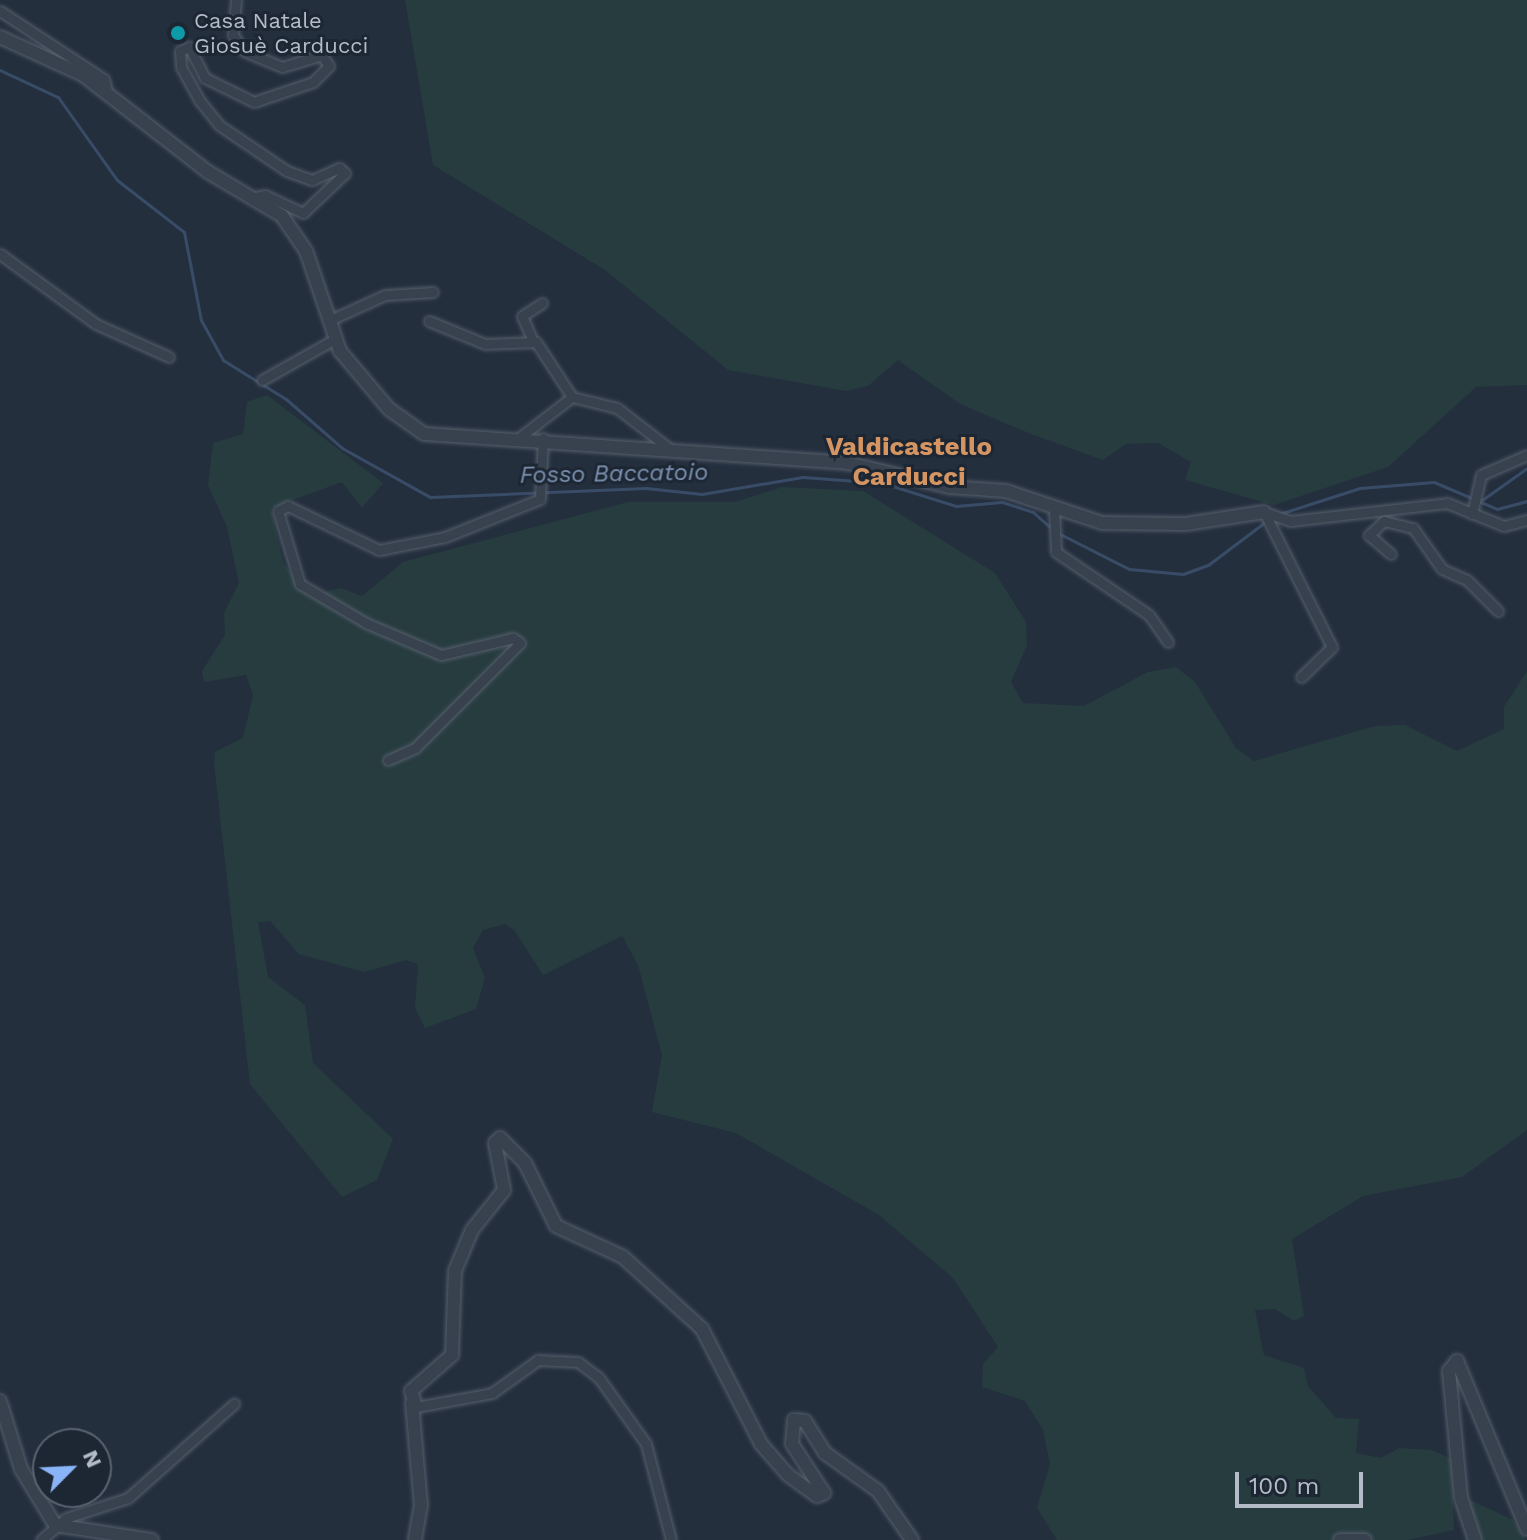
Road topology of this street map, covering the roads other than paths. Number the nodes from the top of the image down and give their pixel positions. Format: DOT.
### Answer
graph roads {
  1 [pos="236,0"];
  2 [pos="0,11"];
  3 [pos="0,37"];
  4 [pos="107,91"];
  5 [pos="251,198"];
  6 [pos="0,254"];
  7 [pos="433,292"];
  8 [pos="542,303"];
  9 [pos="330,320"];
  10 [pos="429,321"];
  11 [pos="335,339"];
  12 [pos="533,341"];
  13 [pos="169,357"];
  14 [pos="262,380"];
  15 [pos="572,397"];
  16 [pos="520,437"];
  17 [pos="543,438"];
  18 [pos="670,449"];
  19 [pos="1527,455"];
  20 [pos="1473,511"];
  21 [pos="1264,512"];
  22 [pos="1053,515"];
  23 [pos="1382,518"];
  24 [pos="1527,520"];
  25 [pos="1391,554"];
  26 [pos="1498,611"];
  27 [pos="1168,642"];
  28 [pos="1301,677"];
  29 [pos="388,760"];
  30 [pos="0,1401"];
  31 [pos="234,1404"];
  32 [pos="414,1405"];
  33 [pos="55,1525"];
  34 [pos="1527,1529"];
  35 [pos="41,1540"];
  36 [pos="152,1540"];
  37 [pos="415,1540"];
  38 [pos="671,1540"];
  39 [pos="912,1540"];
  40 [pos="1340,1540"];
  41 [pos="1365,1540"];
  42 [pos="1475,1540"];
  1 -- 5 [label="street"];
  2 -- 4 [label="street"];
  3 -- 4 [label="street"];
  4 -- 5 [label="street"];
  5 -- 9 [label="street"];
  6 -- 13 [label="street"];
  7 -- 9 [label="street"];
  8 -- 12 [label="street"];
  9 -- 11 [label="street"];
  10 -- 12 [label="street"];
  11 -- 14 [label="street"];
  11 -- 16 [label="street"];
  12 -- 15 [label="street"];
  15 -- 16 [label="street"];
  15 -- 18 [label="street"];
  16 -- 17 [label="street"];
  17 -- 18 [label="street"];
  17 -- 29 [label="street"];
  18 -- 22 [label="street"];
  19 -- 20 [label="street"];
  20 -- 23 [label="street"];
  20 -- 24 [label="street"];
  21 -- 22 [label="street"];
  21 -- 23 [label="street"];
  21 -- 28 [label="street"];
  22 -- 27 [label="street"];
  23 -- 25 [label="street"];
  23 -- 26 [label="street"];
  30 -- 33 [label="street"];
  31 -- 33 [label="street"];
  32 -- 37 [label="street"];
  32 -- 38 [label="street"];
  32 -- 39 [label="street"];
  33 -- 35 [label="street"];
  33 -- 36 [label="street"];
  34 -- 42 [label="street"];
  40 -- 41 [label="street"];
}
